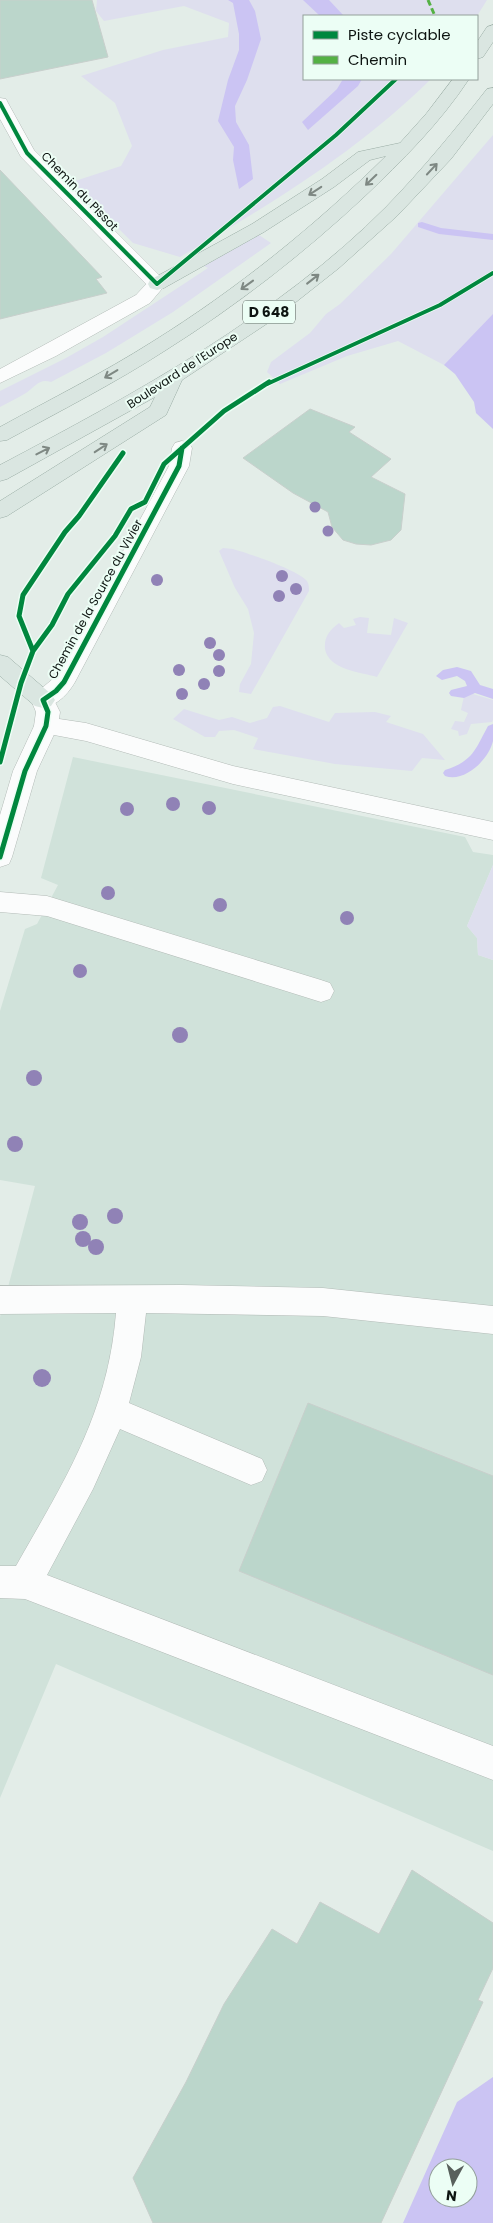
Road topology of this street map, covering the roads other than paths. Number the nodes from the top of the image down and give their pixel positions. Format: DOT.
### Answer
graph roads {
  1 [pos="493,30"];
  2 [pos="478,52"];
  3 [pos="461,80"];
  4 [pos="493,94"];
  5 [pos="0,103"];
  6 [pos="404,147"];
  7 [pos="157,284"];
  8 [pos="0,377"];
  9 [pos="173,378"];
  10 [pos="0,435"];
  11 [pos="182,448"];
  12 [pos="0,474"];
  13 [pos="0,511"];
  14 [pos="0,663"];
  15 [pos="43,700"];
  16 [pos="46,726"];
  17 [pos="493,831"];
  18 [pos="0,857"];
  19 [pos="0,902"];
  20 [pos="321,991"];
  21 [pos="0,1300"];
  22 [pos="132,1300"];
  23 [pos="493,1320"];
  24 [pos="112,1411"];
  25 [pos="251,1470"];
  26 [pos="13,1582"];
  27 [pos="493,1763"];
  1 -- 2 [label="highway"];
  3 -- 6 [label="highway, D 648"];
  9 -- 4 [label="highway, Boulevard de l'Europe / D 648, one-way"];
  5 -- 7 [label="street, Chemin du Pissot"];
  6 -- 7 [label="highway, one-way"];
  6 -- 10 [label="highway, D 648, one-way"];
  7 -- 8 [label="street"];
  12 -- 9 [label="highway, Boulevard de l'Europe / D 648, one-way"];
  13 -- 9 [label="highway, one-way"];
  11 -- 15 [label="street, Chemin de la Source du Vivier"];
  14 -- 15 [label="highway"];
  15 -- 16 [label="street"];
  16 -- 17 [label="street"];
  16 -- 18 [label="street"];
  19 -- 20 [label="street"];
  21 -- 22 [label="street"];
  22 -- 23 [label="street"];
  22 -- 24 [label="street"];
  24 -- 25 [label="street"];
  24 -- 26 [label="street"];
  26 -- 27 [label="street"];
}
